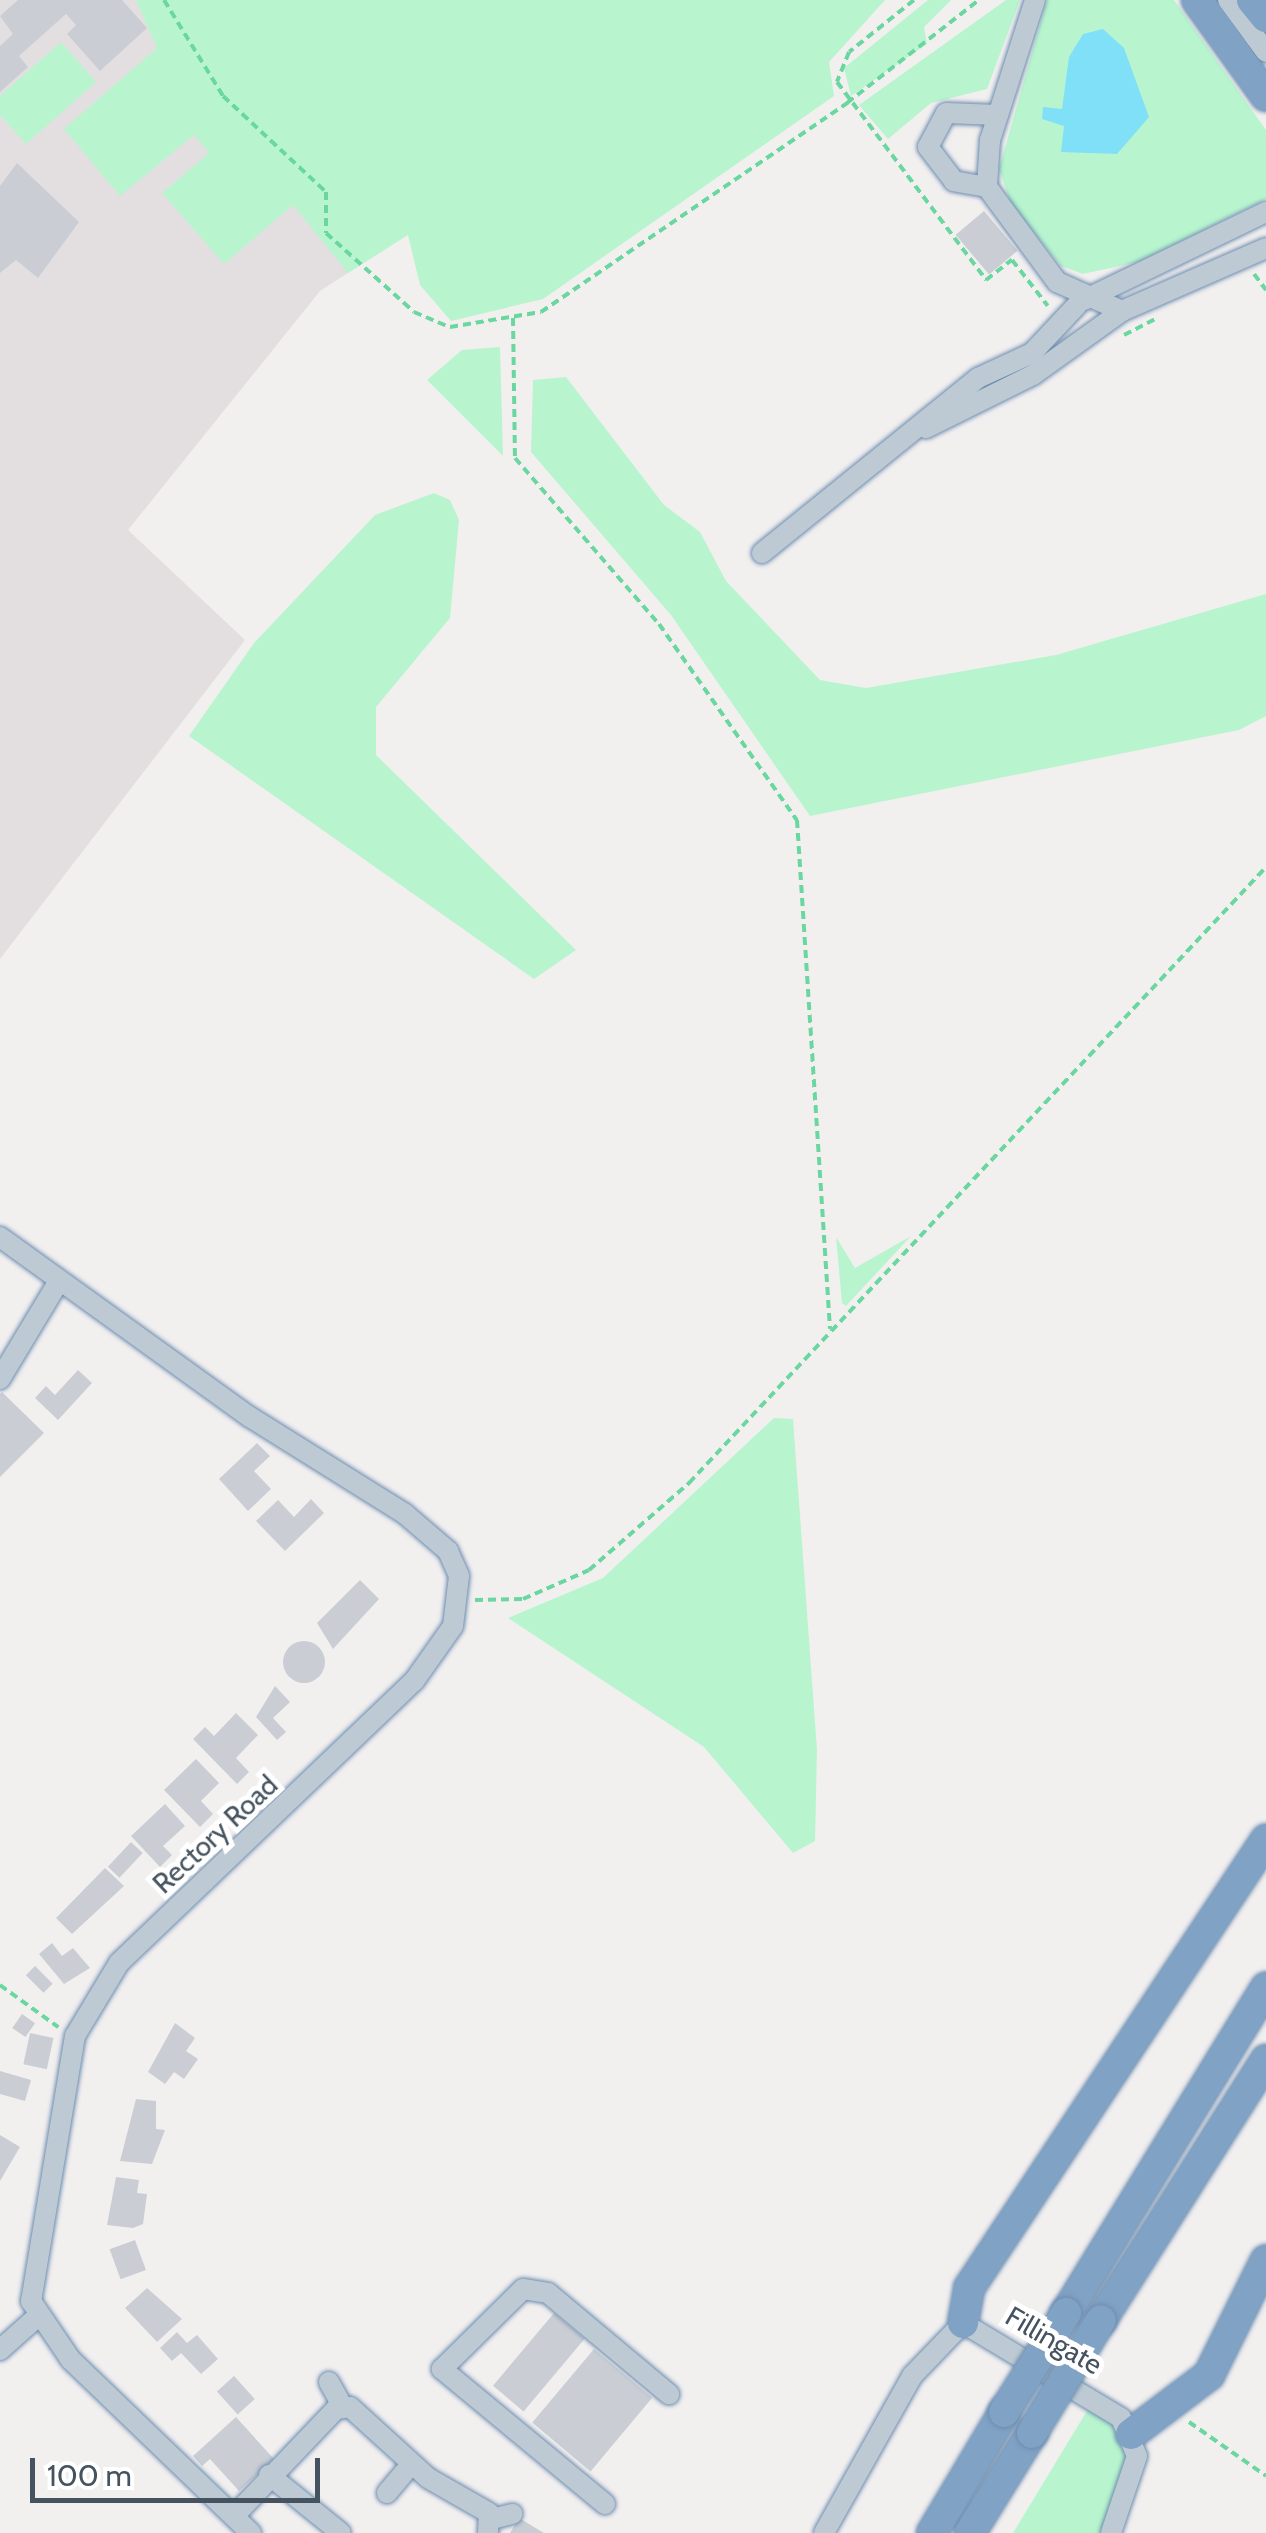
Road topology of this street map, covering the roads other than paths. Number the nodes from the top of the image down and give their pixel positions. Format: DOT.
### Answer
graph roads {
  1 [pos="1035,0"];
  2 [pos="1198,0"];
  3 [pos="1228,0"];
  4 [pos="1252,0"];
  5 [pos="1266,17"];
  6 [pos="1266,52"];
  7 [pos="1266,96"];
  8 [pos="998,116"];
  9 [pos="987,187"];
  10 [pos="1266,212"];
  11 [pos="1266,248"];
  12 [pos="1082,302"];
  13 [pos="1122,312"];
  14 [pos="1014,357"];
  15 [pos="911,436"];
  16 [pos="762,553"];
  17 [pos="0,1237"];
  18 [pos="59,1280"];
  19 [pos="0,1379"];
  20 [pos="1266,1840"];
  21 [pos="1266,1976"];
  22 [pos="1266,1988"];
  23 [pos="1266,2060"];
  24 [pos="1206,2083"];
  25 [pos="1266,2260"];
  26 [pos="38,2316"];
  27 [pos="963,2323"];
  28 [pos="0,2350"];
  29 [pos="329,2382"];
  30 [pos="669,2394"];
  31 [pos="343,2407"];
  32 [pos="1131,2434"];
  33 [pos="412,2464"];
  34 [pos="269,2475"];
  35 [pos="387,2493"];
  36 [pos="605,2504"];
  37 [pos="234,2516"];
  38 [pos="497,2522"];
  39 [pos="251,2533"];
  40 [pos="341,2533"];
  41 [pos="824,2533"];
  42 [pos="932,2533"];
  43 [pos="970,2533"];
  44 [pos="1111,2533"];
  1 -- 8 [label="street"];
  2 -- 7 [label="highway"];
  3 -- 6 [label="street"];
  4 -- 5 [label="highway"];
  8 -- 9 [label="street"];
  8 -- 9 [label="street"];
  9 -- 12 [label="street"];
  10 -- 12 [label="street"];
  11 -- 13 [label="street"];
  12 -- 13 [label="street"];
  12 -- 14 [label="street"];
  12 -- 14 [label="street"];
  13 -- 15 [label="street"];
  14 -- 15 [label="street"];
  15 -- 16 [label="street"];
  17 -- 18 [label="street"];
  18 -- 19 [label="street"];
  18 -- 26 [label="street, Rectory Road"];
  20 -- 27 [label="highway"];
  21 -- 24 [label="highway"];
  22 -- 24 [label="highway"];
  23 -- 43 [label="highway, bridge"];
  24 -- 42 [label="highway, bridge"];
  25 -- 32 [label="highway"];
  26 -- 28 [label="street"];
  26 -- 37 [label="street"];
  27 -- 32 [label="street, Fillingate"];
  27 -- 41 [label="street, Fillingate"];
  29 -- 31 [label="street"];
  30 -- 36 [label="street"];
  31 -- 33 [label="street"];
  31 -- 34 [label="street"];
  32 -- 44 [label="street"];
  33 -- 35 [label="street"];
  33 -- 38 [label="street"];
  34 -- 37 [label="street"];
  34 -- 40 [label="street"];
  37 -- 39 [label="street"];
}
